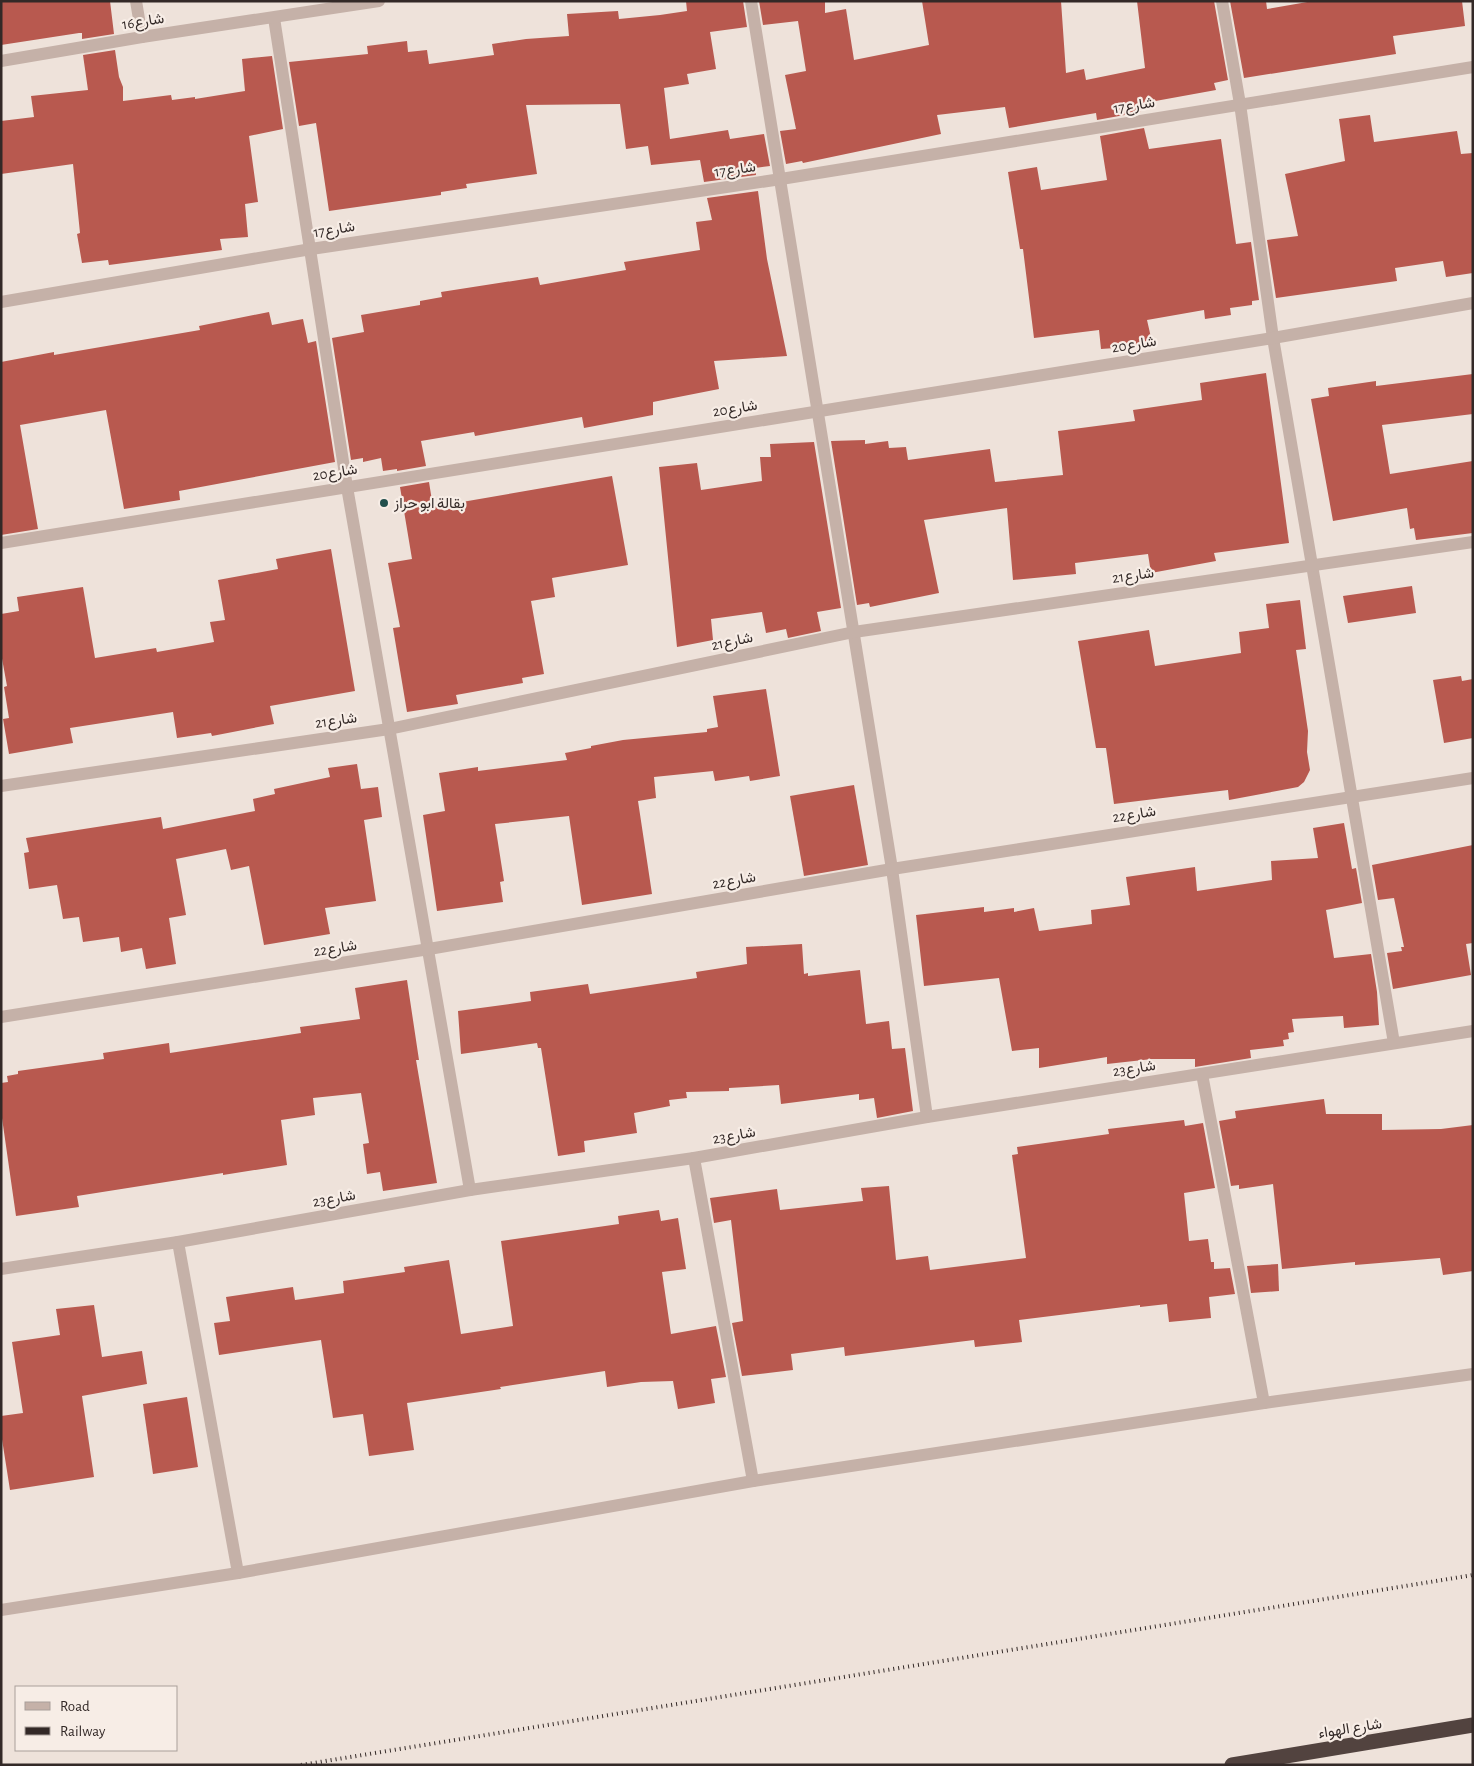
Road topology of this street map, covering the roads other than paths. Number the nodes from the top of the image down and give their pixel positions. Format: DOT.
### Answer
graph roads {
  1 [pos="136,1"];
  2 [pos="379,1"];
  3 [pos="751,1"];
  4 [pos="1222,1"];
  5 [pos="274,18"];
  6 [pos="142,37"];
  7 [pos="1,61"];
  8 [pos="1473,67"];
  9 [pos="1240,104"];
  10 [pos="781,179"];
  11 [pos="312,249"];
  12 [pos="1,302"];
  13 [pos="1473,304"];
  14 [pos="1273,338"];
  15 [pos="818,412"];
  16 [pos="347,486"];
  17 [pos="1473,542"];
  18 [pos="1,543"];
  19 [pos="1312,566"];
  20 [pos="854,632"];
  21 [pos="388,729"];
  22 [pos="1473,778"];
  23 [pos="1,786"];
  24 [pos="1352,796"];
  25 [pos="892,869"];
  26 [pos="429,949"];
  27 [pos="1,1017"];
  28 [pos="1473,1031"];
  29 [pos="1394,1043"];
  30 [pos="1202,1074"];
  31 [pos="927,1117"];
  32 [pos="694,1158"];
  33 [pos="470,1190"];
  34 [pos="178,1242"];
  35 [pos="1,1269"];
  36 [pos="1473,1374"];
  37 [pos="1264,1403"];
  38 [pos="753,1481"];
  39 [pos="238,1573"];
  40 [pos="1,1610"];
  41 [pos="1473,1725"];
  42 [pos="1232,1765"];
  1 -- 6 [label="street"];
  2 -- 5 [label="street, شارع16"];
  3 -- 10 [label="street"];
  4 -- 9 [label="street"];
  5 -- 6 [label="street, شارع16"];
  5 -- 11 [label="street"];
  6 -- 7 [label="street, شارع16"];
  8 -- 9 [label="street, شارع17"];
  9 -- 10 [label="street, شارع17"];
  9 -- 14 [label="street"];
  10 -- 11 [label="street, شارع17"];
  10 -- 15 [label="street"];
  11 -- 12 [label="street, شارع17"];
  11 -- 16 [label="street"];
  13 -- 14 [label="street, شارع20"];
  14 -- 15 [label="street, شارع20"];
  14 -- 19 [label="street"];
  15 -- 16 [label="street, شارع20"];
  15 -- 20 [label="street"];
  16 -- 18 [label="street, شارع20"];
  16 -- 21 [label="street"];
  17 -- 19 [label="street, شارع21"];
  19 -- 20 [label="street, شارع21"];
  19 -- 24 [label="street"];
  20 -- 21 [label="street, شارع21"];
  20 -- 25 [label="street"];
  21 -- 23 [label="street, شارع21"];
  21 -- 26 [label="street"];
  22 -- 24 [label="street, شارع22"];
  24 -- 25 [label="street, شارع22"];
  24 -- 29 [label="street"];
  25 -- 26 [label="street, شارع22"];
  25 -- 31 [label="street"];
  26 -- 27 [label="street, شارع22"];
  26 -- 33 [label="street"];
  28 -- 29 [label="street, شارع23"];
  29 -- 30 [label="street, شارع23"];
  30 -- 31 [label="street, شارع23"];
  30 -- 37 [label="street"];
  31 -- 32 [label="street, شارع23"];
  32 -- 33 [label="street, شارع23"];
  32 -- 38 [label="street"];
  33 -- 34 [label="street, شارع23"];
  34 -- 35 [label="street, شارع23"];
  34 -- 39 [label="street"];
  36 -- 37 [label="street"];
  37 -- 38 [label="street"];
  38 -- 39 [label="street"];
  39 -- 40 [label="street"];
  41 -- 42 [label="highway, شارع الهواء"];
}
